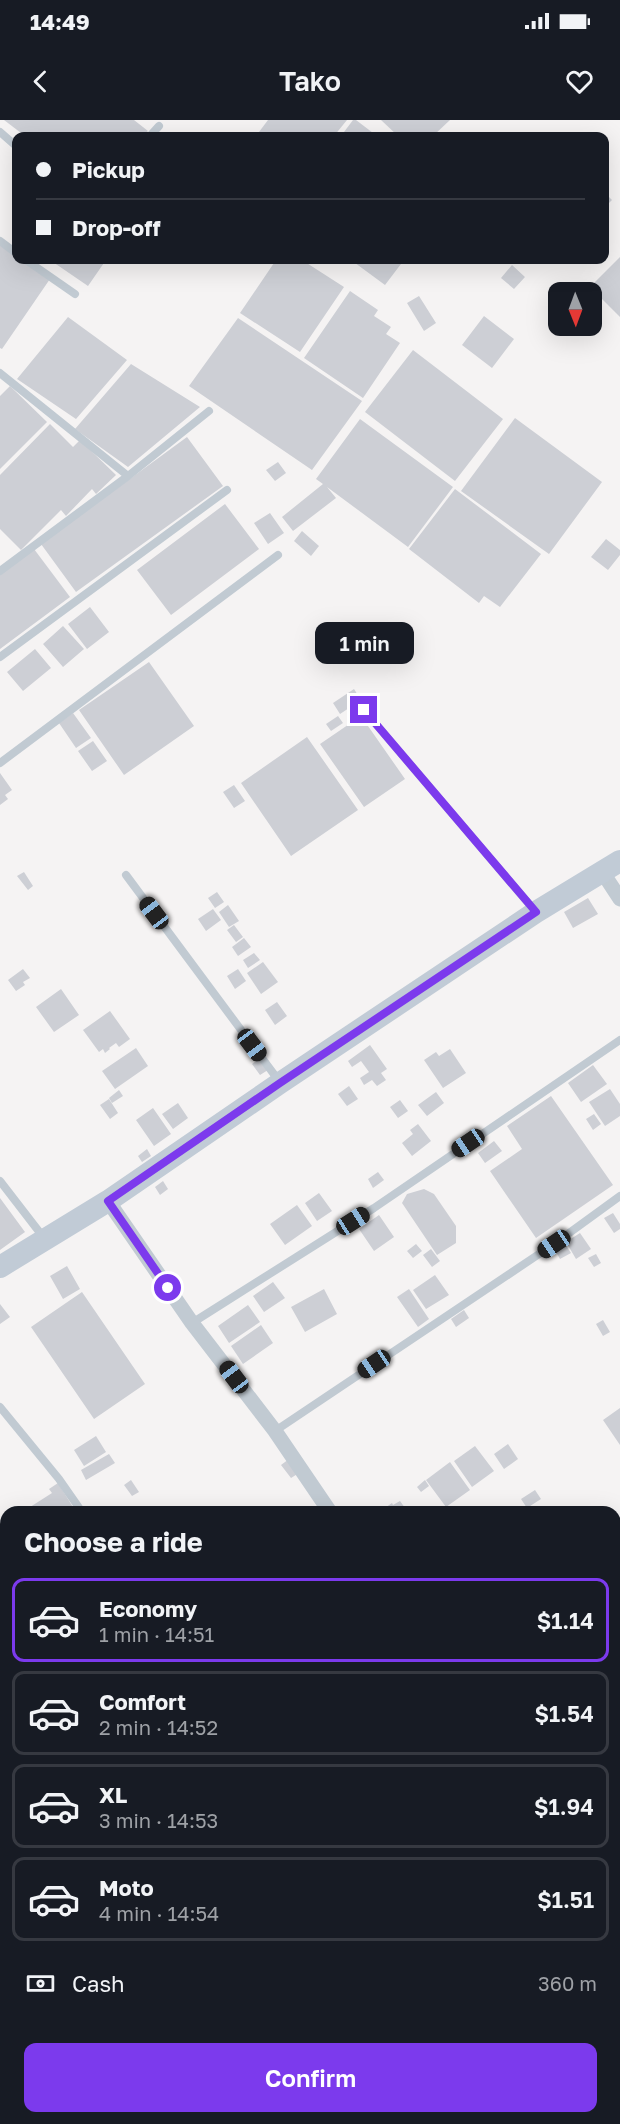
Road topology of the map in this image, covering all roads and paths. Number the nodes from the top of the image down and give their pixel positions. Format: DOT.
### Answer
graph roads {
  1 [pos="159,126"];
  2 [pos="0,132"];
  3 [pos="154,132"];
  4 [pos="12,142"];
  5 [pos="32,264"];
  6 [pos="75,294"];
  7 [pos="0,373"];
  8 [pos="209,411"];
  9 [pos="128,476"];
  10 [pos="227,490"];
  11 [pos="278,555"];
  12 [pos="0,572"];
  13 [pos="0,657"];
  14 [pos="364,710"];
  15 [pos="0,763"];
  16 [pos="611,867"];
  17 [pos="126,875"];
  18 [pos="620,899"];
  19 [pos="536,912"];
  20 [pos="620,1040"];
  21 [pos="280,1083"];
  22 [pos="0,1181"];
  23 [pos="620,1197"];
  24 [pos="108,1201"];
  25 [pos="45,1239"];
  26 [pos="0,1267"];
  27 [pos="192,1323"];
  28 [pos="0,1407"];
  29 [pos="275,1431"];
  30 [pos="78,1506"];
  31 [pos="326,1506"];
  1 -- 3 [label="lane"];
  2 -- 4 [label="lane"];
  5 -- 6 [label="lane"];
  7 -- 9 [label="lane"];
  8 -- 9 [label="lane"];
  9 -- 12 [label="lane"];
  10 -- 13 [label="lane"];
  11 -- 15 [label="lane"];
  14 -- 19 [label="lane"];
  16 -- 18 [label="street"];
  16 -- 19 [label="street"];
  17 -- 21 [label="lane"];
  19 -- 21 [label="street"];
  20 -- 27 [label="lane"];
  21 -- 24 [label="street"];
  22 -- 25 [label="lane"];
  23 -- 29 [label="lane"];
  24 -- 25 [label="street"];
  24 -- 27 [label="street"];
  25 -- 26 [label="street"];
  27 -- 29 [label="street"];
  28 -- 30 [label="lane"];
  29 -- 31 [label="street"];
}
